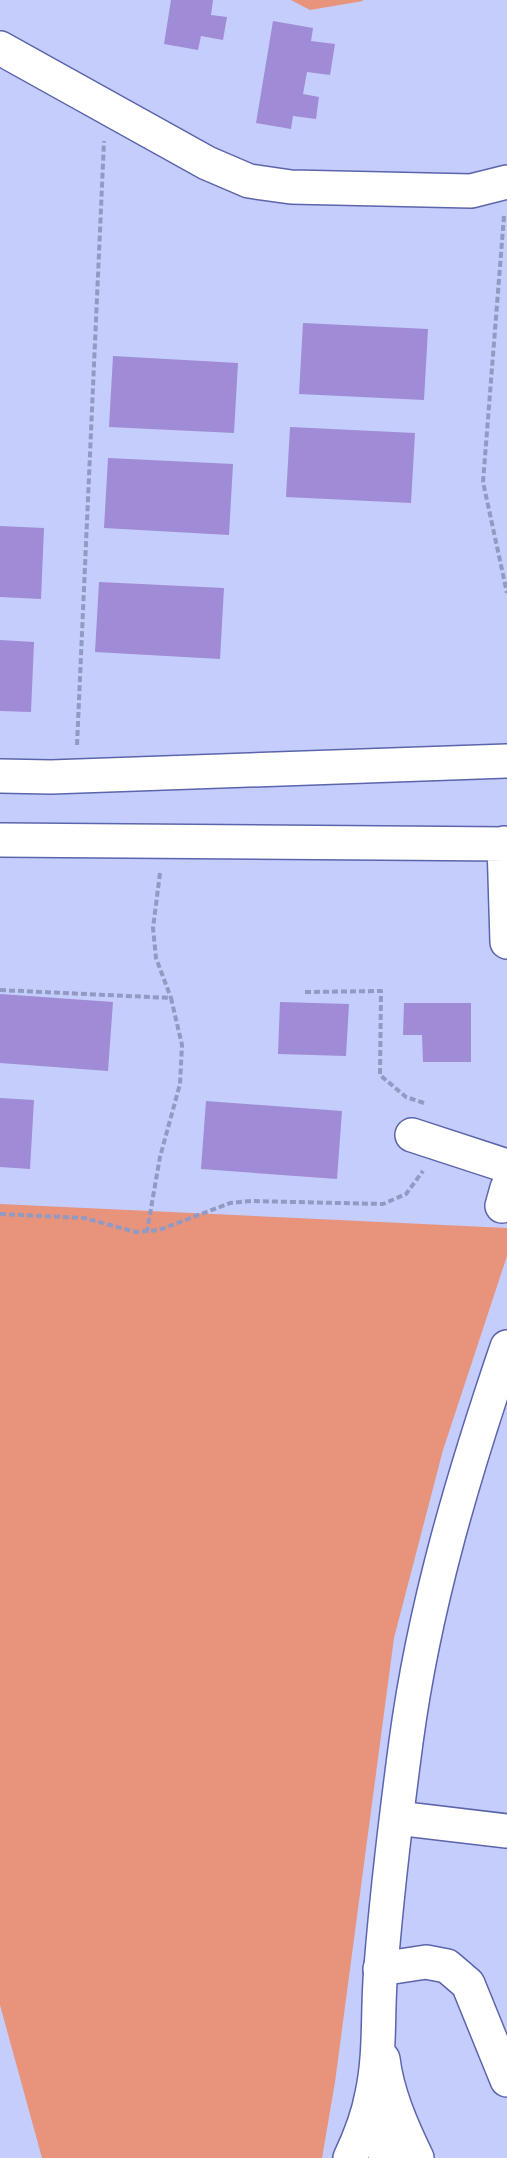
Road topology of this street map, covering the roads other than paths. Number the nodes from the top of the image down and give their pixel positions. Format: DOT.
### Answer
graph roads {
  1 [pos="0,48"];
  2 [pos="507,182"];
  3 [pos="507,761"];
  4 [pos="0,776"];
  5 [pos="0,840"];
  6 [pos="506,843"];
  7 [pos="507,942"];
  8 [pos="425,1139"];
  9 [pos="507,1166"];
  10 [pos="507,1347"];
  11 [pos="397,1818"];
  12 [pos="507,1831"];
  13 [pos="380,1969"];
  14 [pos="378,2027"];
  15 [pos="507,2080"];
  16 [pos="373,2092"];
  17 [pos="350,2158"];
  18 [pos="386,2158"];
  19 [pos="417,2158"];
  1 -- 2 [label="street"];
  3 -- 4 [label="street"];
  5 -- 6 [label="street"];
  6 -- 7 [label="street"];
  8 -- 9 [label="street"];
  10 -- 11 [label="street"];
  11 -- 12 [label="street"];
  11 -- 13 [label="street"];
  13 -- 14 [label="street"];
  13 -- 15 [label="street"];
  14 -- 16 [label="street"];
  14 -- 19 [label="street"];
  16 -- 17 [label="street"];
  16 -- 18 [label="street"];
}
